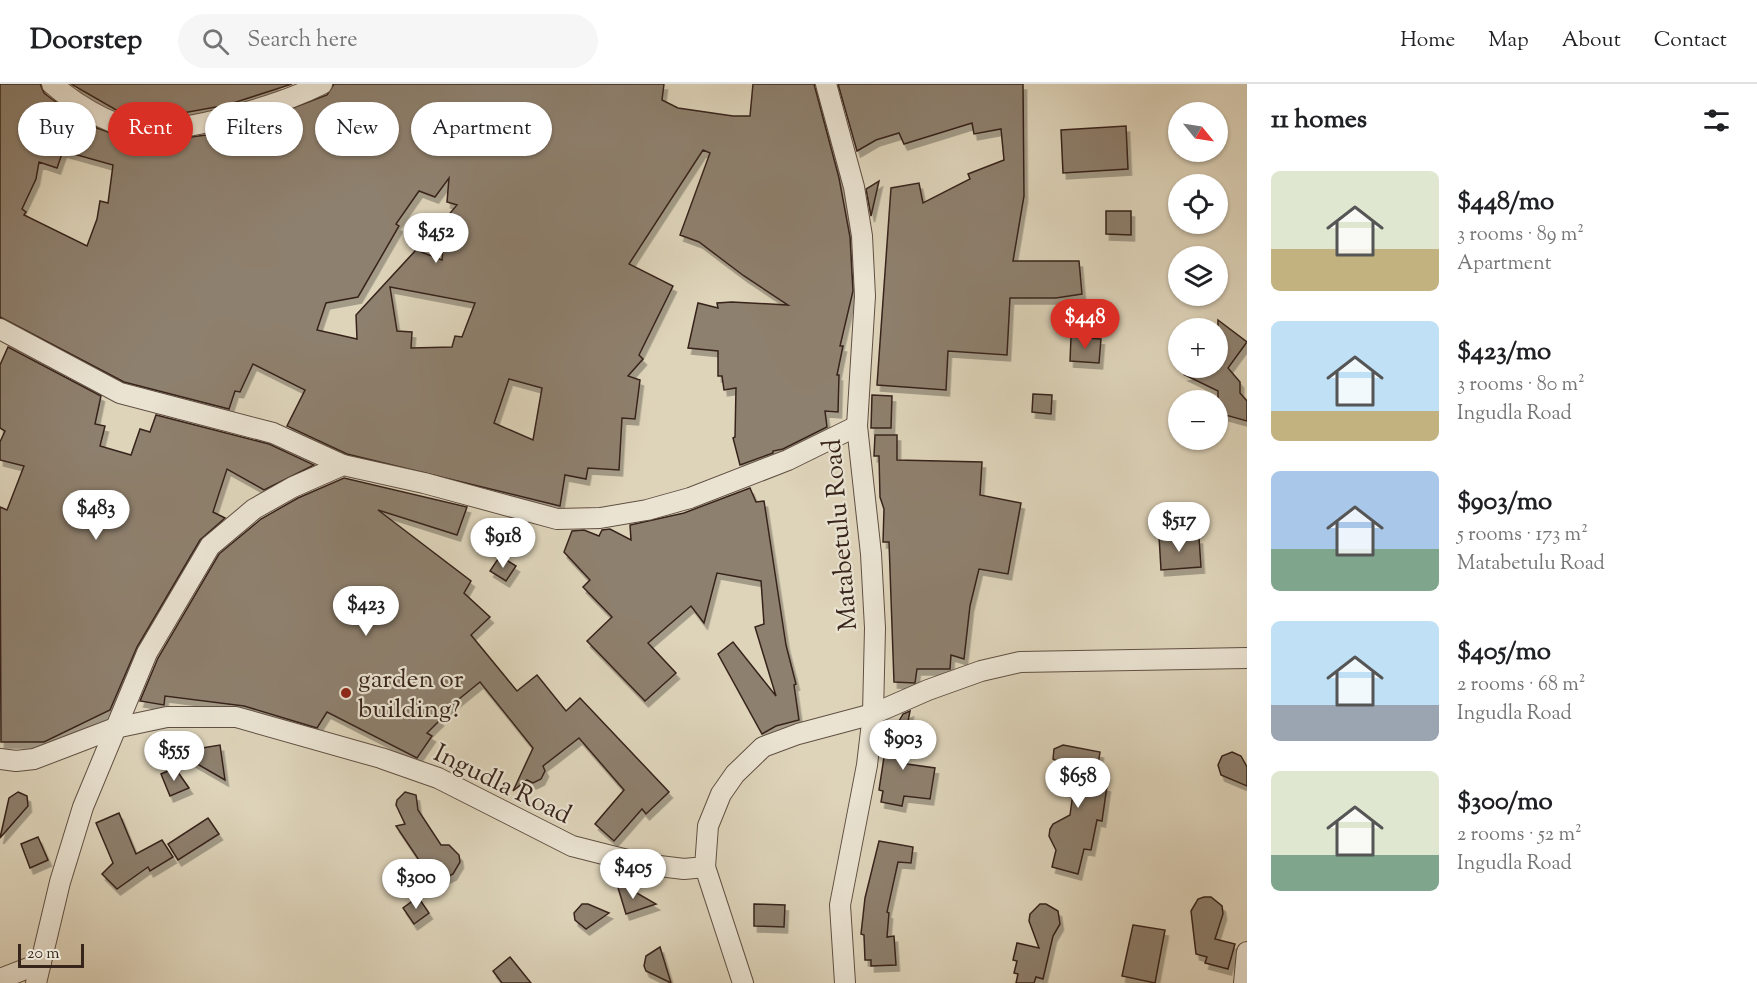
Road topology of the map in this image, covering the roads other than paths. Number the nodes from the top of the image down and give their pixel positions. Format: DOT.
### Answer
graph roads {
  1 [pos="52,84"];
  2 [pos="322,84"];
  3 [pos="826,84"];
  4 [pos="0,329"];
  5 [pos="857,426"];
  6 [pos="343,465"];
  7 [pos="1247,658"];
  8 [pos="873,714"];
  9 [pos="115,728"];
  10 [pos="0,759"];
  11 [pos="705,867"];
  12 [pos="1247,952"];
  13 [pos="41,963"];
  14 [pos="0,979"];
  15 [pos="36,983"];
  16 [pos="743,983"];
  17 [pos="845,983"];
  18 [pos="1244,983"];
  1 -- 2 [label="street"];
  3 -- 5 [label="street, Matabetulu Road"];
  4 -- 6 [label="street"];
  5 -- 6 [label="street"];
  5 -- 8 [label="street, Matabetulu Road"];
  6 -- 9 [label="street"];
  7 -- 8 [label="street"];
  8 -- 11 [label="street"];
  8 -- 17 [label="street, Matabetulu Road"];
  9 -- 10 [label="street, Ingudla Road"];
  9 -- 11 [label="street, Ingudla Road"];
  9 -- 13 [label="street"];
  11 -- 16 [label="street"];
  12 -- 18 [label="street"];
  13 -- 14 [label="street"];
  13 -- 15 [label="street"];
}
